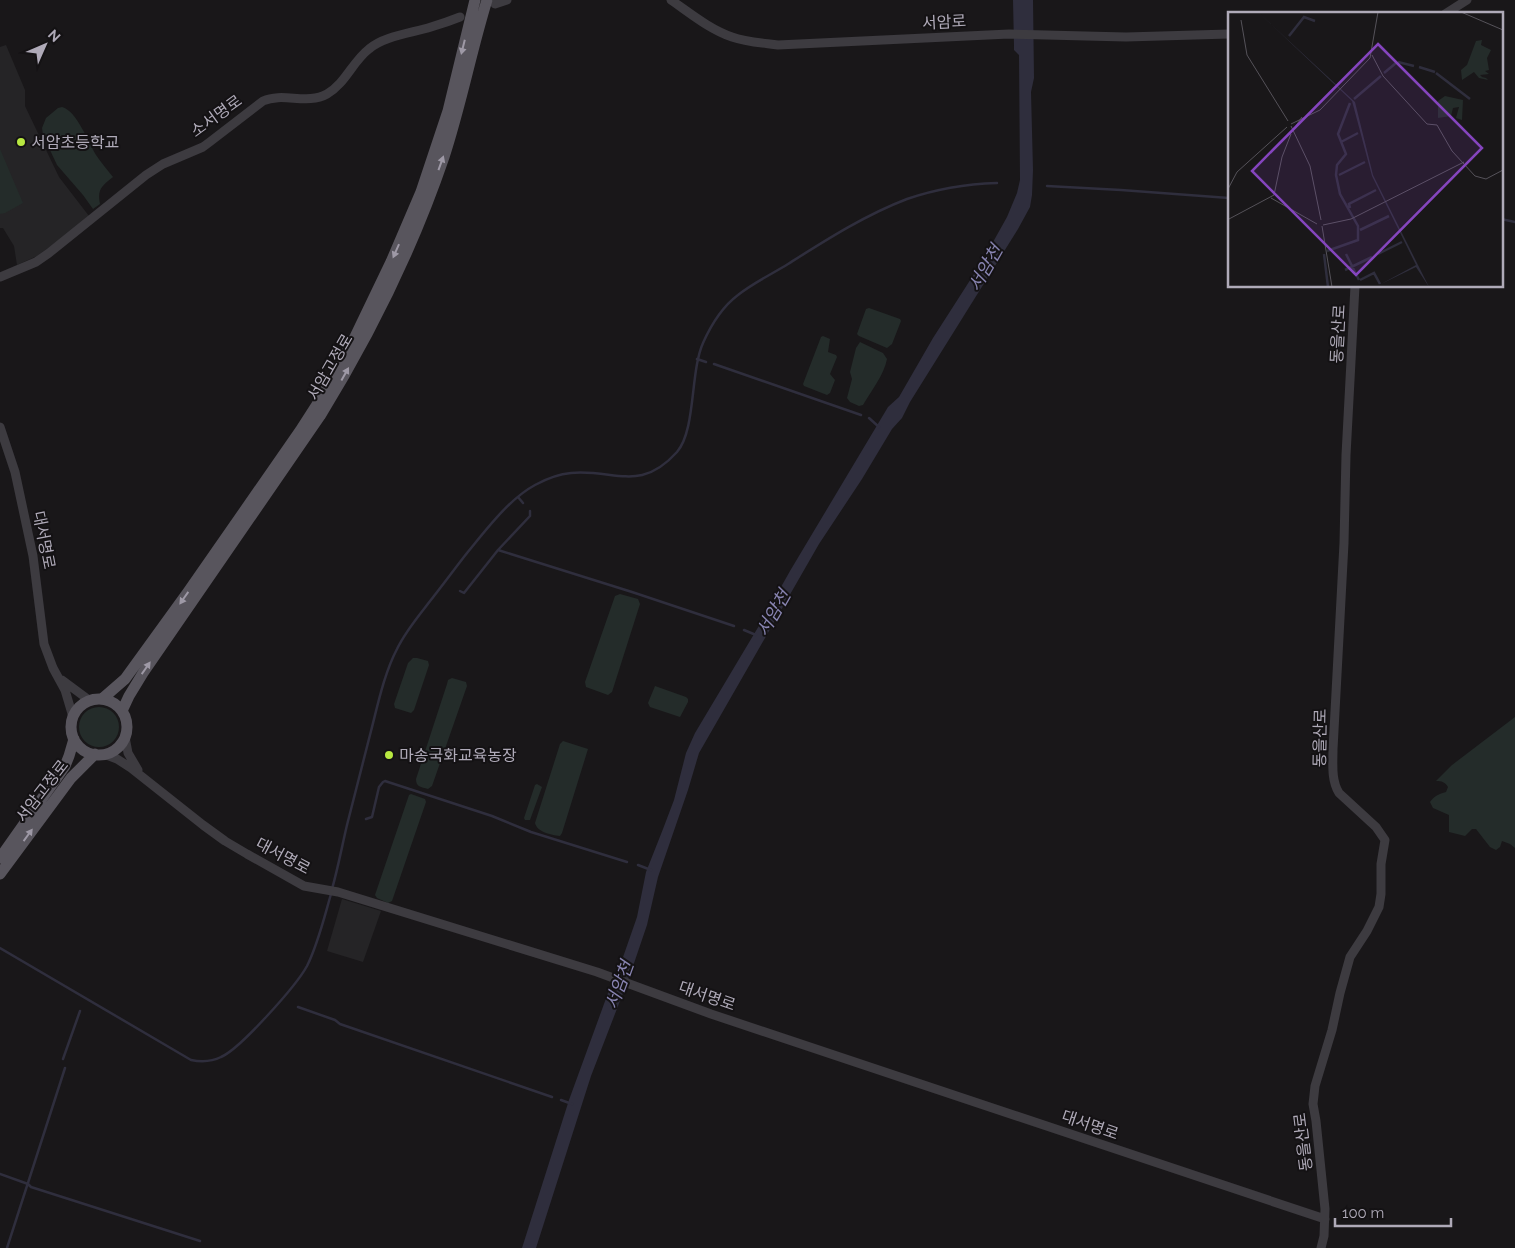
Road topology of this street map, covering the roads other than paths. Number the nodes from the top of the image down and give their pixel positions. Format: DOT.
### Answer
graph roads {
  1 [pos="475,0"];
  2 [pos="507,0"];
  3 [pos="671,0"];
  4 [pos="1467,0"];
  5 [pos="491,2"];
  6 [pos="1449,12"];
  7 [pos="460,17"];
  8 [pos="1228,34"];
  9 [pos="0,277"];
  10 [pos="1355,288"];
  11 [pos="0,427"];
  12 [pos="60,678"];
  13 [pos="102,699"];
  14 [pos="89,700"];
  15 [pos="122,711"];
  16 [pos="73,716"];
  17 [pos="125,737"];
  18 [pos="74,739"];
  19 [pos="100,754"];
  20 [pos="144,778"];
  21 [pos="0,858"];
  22 [pos="0,874"];
  23 [pos="1325,1219"];
  24 [pos="1321,1248"];
  1 -- 13 [label="main road, 서암고정로, one-way"];
  2 -- 5 [label="street"];
  3 -- 8 [label="street, 서암로"];
  4 -- 6 [label="street"];
  15 -- 5 [label="main road, 서암고정로, one-way"];
  7 -- 9 [label="street, 소서명로"];
  10 -- 23 [label="street, 동을산로"];
  11 -- 12 [label="street, 대서명로"];
  12 -- 14 [label="street"];
  12 -- 16 [label="street, 대서명로"];
  13 -- 14 [label="main road"];
  13 -- 15 [label="main road"];
  14 -- 16 [label="main road"];
  15 -- 17 [label="main road"];
  16 -- 18 [label="main road"];
  17 -- 19 [label="main road"];
  17 -- 20 [label="street"];
  18 -- 19 [label="main road"];
  18 -- 21 [label="main road, 서암고정로"];
  19 -- 20 [label="street, 대서명로"];
  22 -- 19 [label="main road, 서암고정로, one-way"];
  20 -- 23 [label="street, 대서명로"];
  23 -- 24 [label="street, 동을산로"];
}
